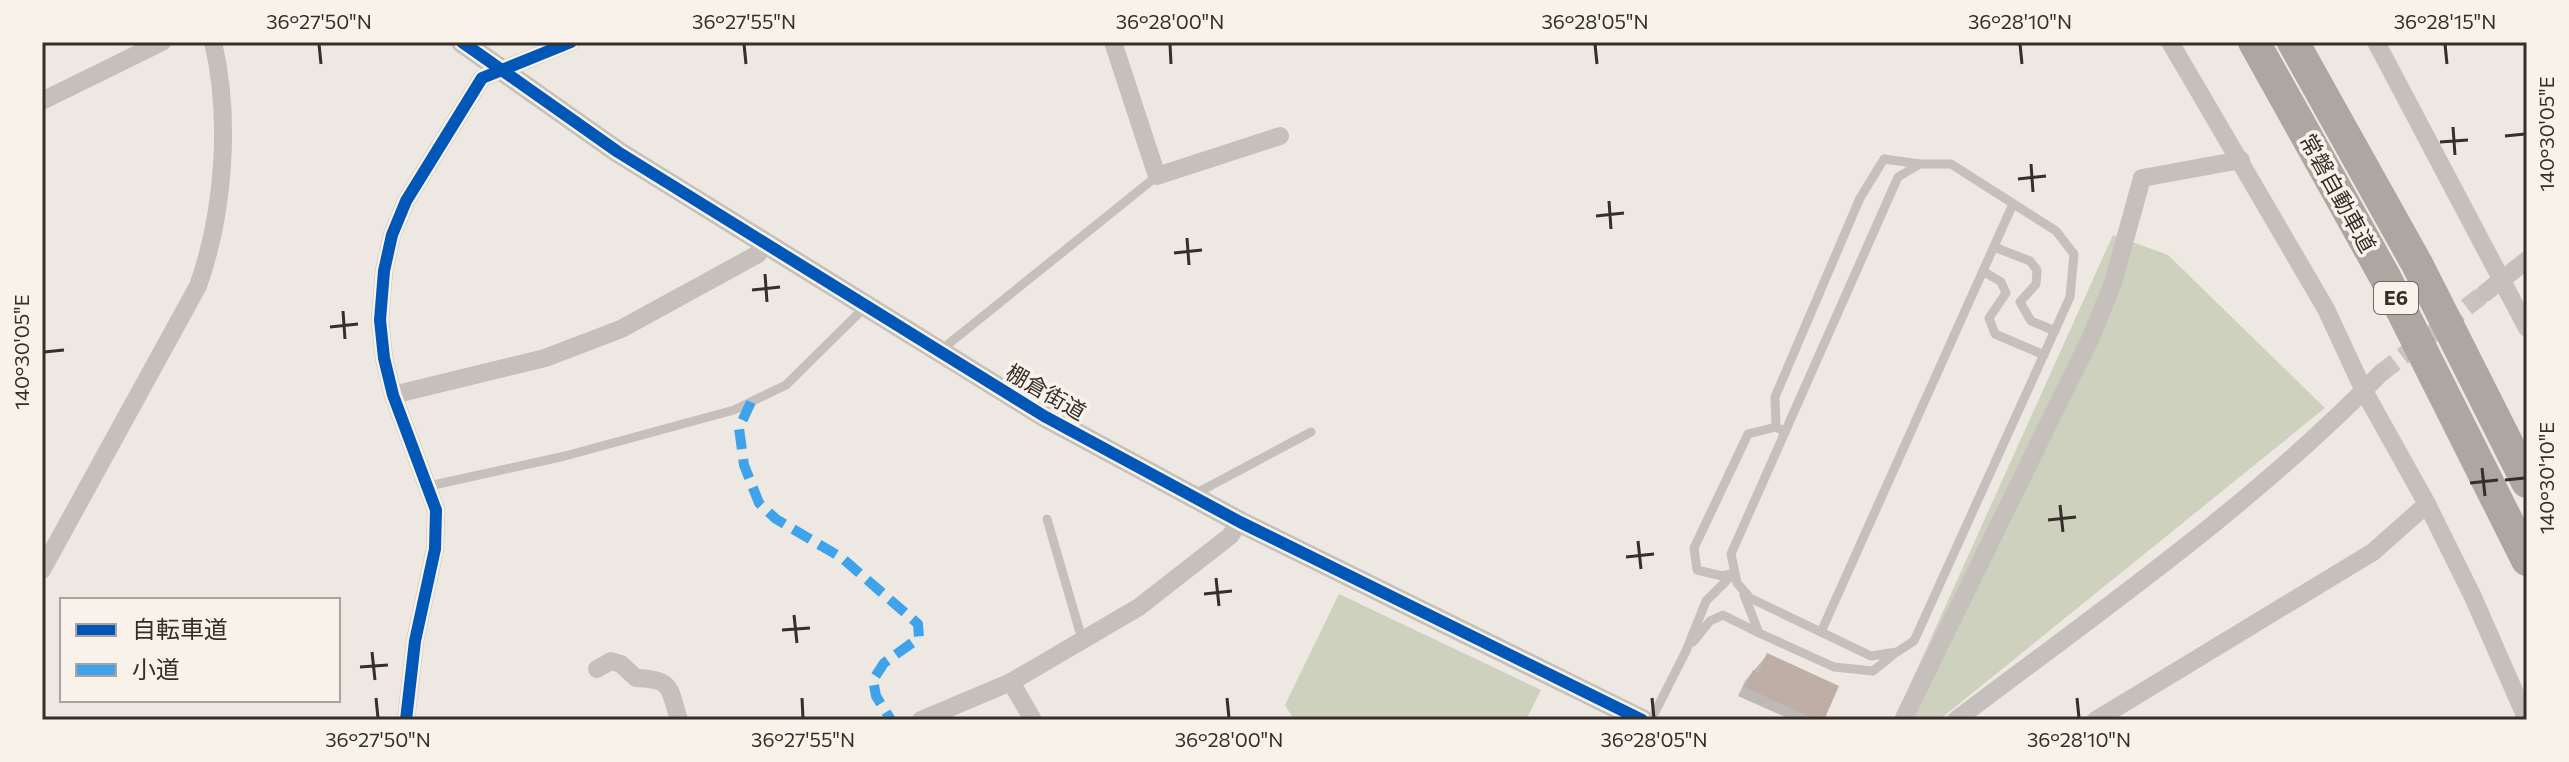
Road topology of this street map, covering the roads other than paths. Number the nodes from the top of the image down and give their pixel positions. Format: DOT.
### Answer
graph roads {
  1 [pos="162,42"];
  2 [pos="213,42"];
  3 [pos="462,42"];
  4 [pos="571,42"];
  5 [pos="1113,42"];
  6 [pos="2170,42"];
  7 [pos="2254,42"];
  8 [pos="2293,42"];
  9 [pos="2376,42"];
  10 [pos="503,69"];
  11 [pos="42,101"];
  12 [pos="1280,136"];
  13 [pos="2241,160"];
  14 [pos="1920,164"];
  15 [pos="1157,176"];
  16 [pos="2013,204"];
  17 [pos="763,243"];
  18 [pos="1994,247"];
  19 [pos="2527,260"];
  20 [pos="1983,271"];
  21 [pos="2502,280"];
  22 [pos="2485,293"];
  23 [pos="865,307"];
  24 [pos="2527,328"];
  25 [pos="2055,331"];
  26 [pos="938,352"];
  27 [pos="2044,355"];
  28 [pos="2381,373"];
  29 [pos="2364,391"];
  30 [pos="393,395"];
  31 [pos="1781,430"];
  32 [pos="1311,432"];
  33 [pos="2527,482"];
  34 [pos="429,486"];
  35 [pos="1192,496"];
  36 [pos="2427,504"];
  37 [pos="1047,519"];
  38 [pos="1240,522"];
  39 [pos="2527,560"];
  40 [pos="42,570"];
  41 [pos="1735,573"];
  42 [pos="1742,589"];
  43 [pos="1821,632"];
  44 [pos="1759,633"];
  45 [pos="1082,639"];
  46 [pos="1686,651"];
  47 [pos="1897,652"];
  48 [pos="597,669"];
  49 [pos="1011,682"];
  50 [pos="406,720"];
  51 [pos="679,720"];
  52 [pos="921,720"];
  53 [pos="1033,720"];
  54 [pos="1642,720"];
  55 [pos="1651,720"];
  56 [pos="1903,720"];
  57 [pos="1956,720"];
  58 [pos="2096,720"];
  59 [pos="2527,720"];
  1 -- 11 [label="street"];
  2 -- 40 [label="street"];
  3 -- 10 [label="street, 棚倉街道"];
  4 -- 10 [label="street"];
  5 -- 15 [label="street"];
  6 -- 13 [label="street"];
  7 -- 39 [label="highway, 常磐自動車道 / E6"];
  8 -- 33 [label="highway, 常磐自動車道 / E6"];
  9 -- 21 [label="street"];
  10 -- 17 [label="street, 棚倉街道"];
  10 -- 30 [label="street"];
  12 -- 15 [label="street"];
  13 -- 29 [label="street"];
  13 -- 56 [label="street"];
  14 -- 16 [label="lane"];
  14 -- 31 [label="lane"];
  14 -- 31 [label="lane"];
  15 -- 26 [label="lane"];
  16 -- 18 [label="lane"];
  16 -- 25 [label="lane"];
  17 -- 23 [label="street, 棚倉街道"];
  17 -- 30 [label="street"];
  18 -- 20 [label="lane"];
  18 -- 25 [label="lane"];
  19 -- 21 [label="street"];
  20 -- 27 [label="lane"];
  20 -- 43 [label="lane"];
  21 -- 22 [label="street"];
  21 -- 24 [label="street"];
  23 -- 26 [label="street, 棚倉街道"];
  23 -- 34 [label="lane"];
  25 -- 27 [label="lane"];
  26 -- 35 [label="street, 棚倉街道"];
  27 -- 47 [label="lane"];
  28 -- 29 [label="street"];
  29 -- 36 [label="street"];
  29 -- 57 [label="street"];
  30 -- 34 [label="street"];
  31 -- 41 [label="lane"];
  31 -- 41 [label="lane"];
  32 -- 35 [label="lane"];
  34 -- 50 [label="street"];
  35 -- 38 [label="street, 棚倉街道"];
  36 -- 58 [label="street"];
  36 -- 59 [label="street"];
  37 -- 45 [label="lane"];
  38 -- 45 [label="street"];
  38 -- 54 [label="street, 棚倉街道"];
  41 -- 42 [label="lane"];
  41 -- 46 [label="lane"];
  42 -- 43 [label="lane"];
  42 -- 44 [label="lane"];
  43 -- 47 [label="lane"];
  44 -- 46 [label="lane"];
  44 -- 47 [label="lane"];
  45 -- 49 [label="street"];
  46 -- 55 [label="lane"];
  48 -- 51 [label="street"];
  49 -- 52 [label="street"];
  49 -- 53 [label="street"];
}
